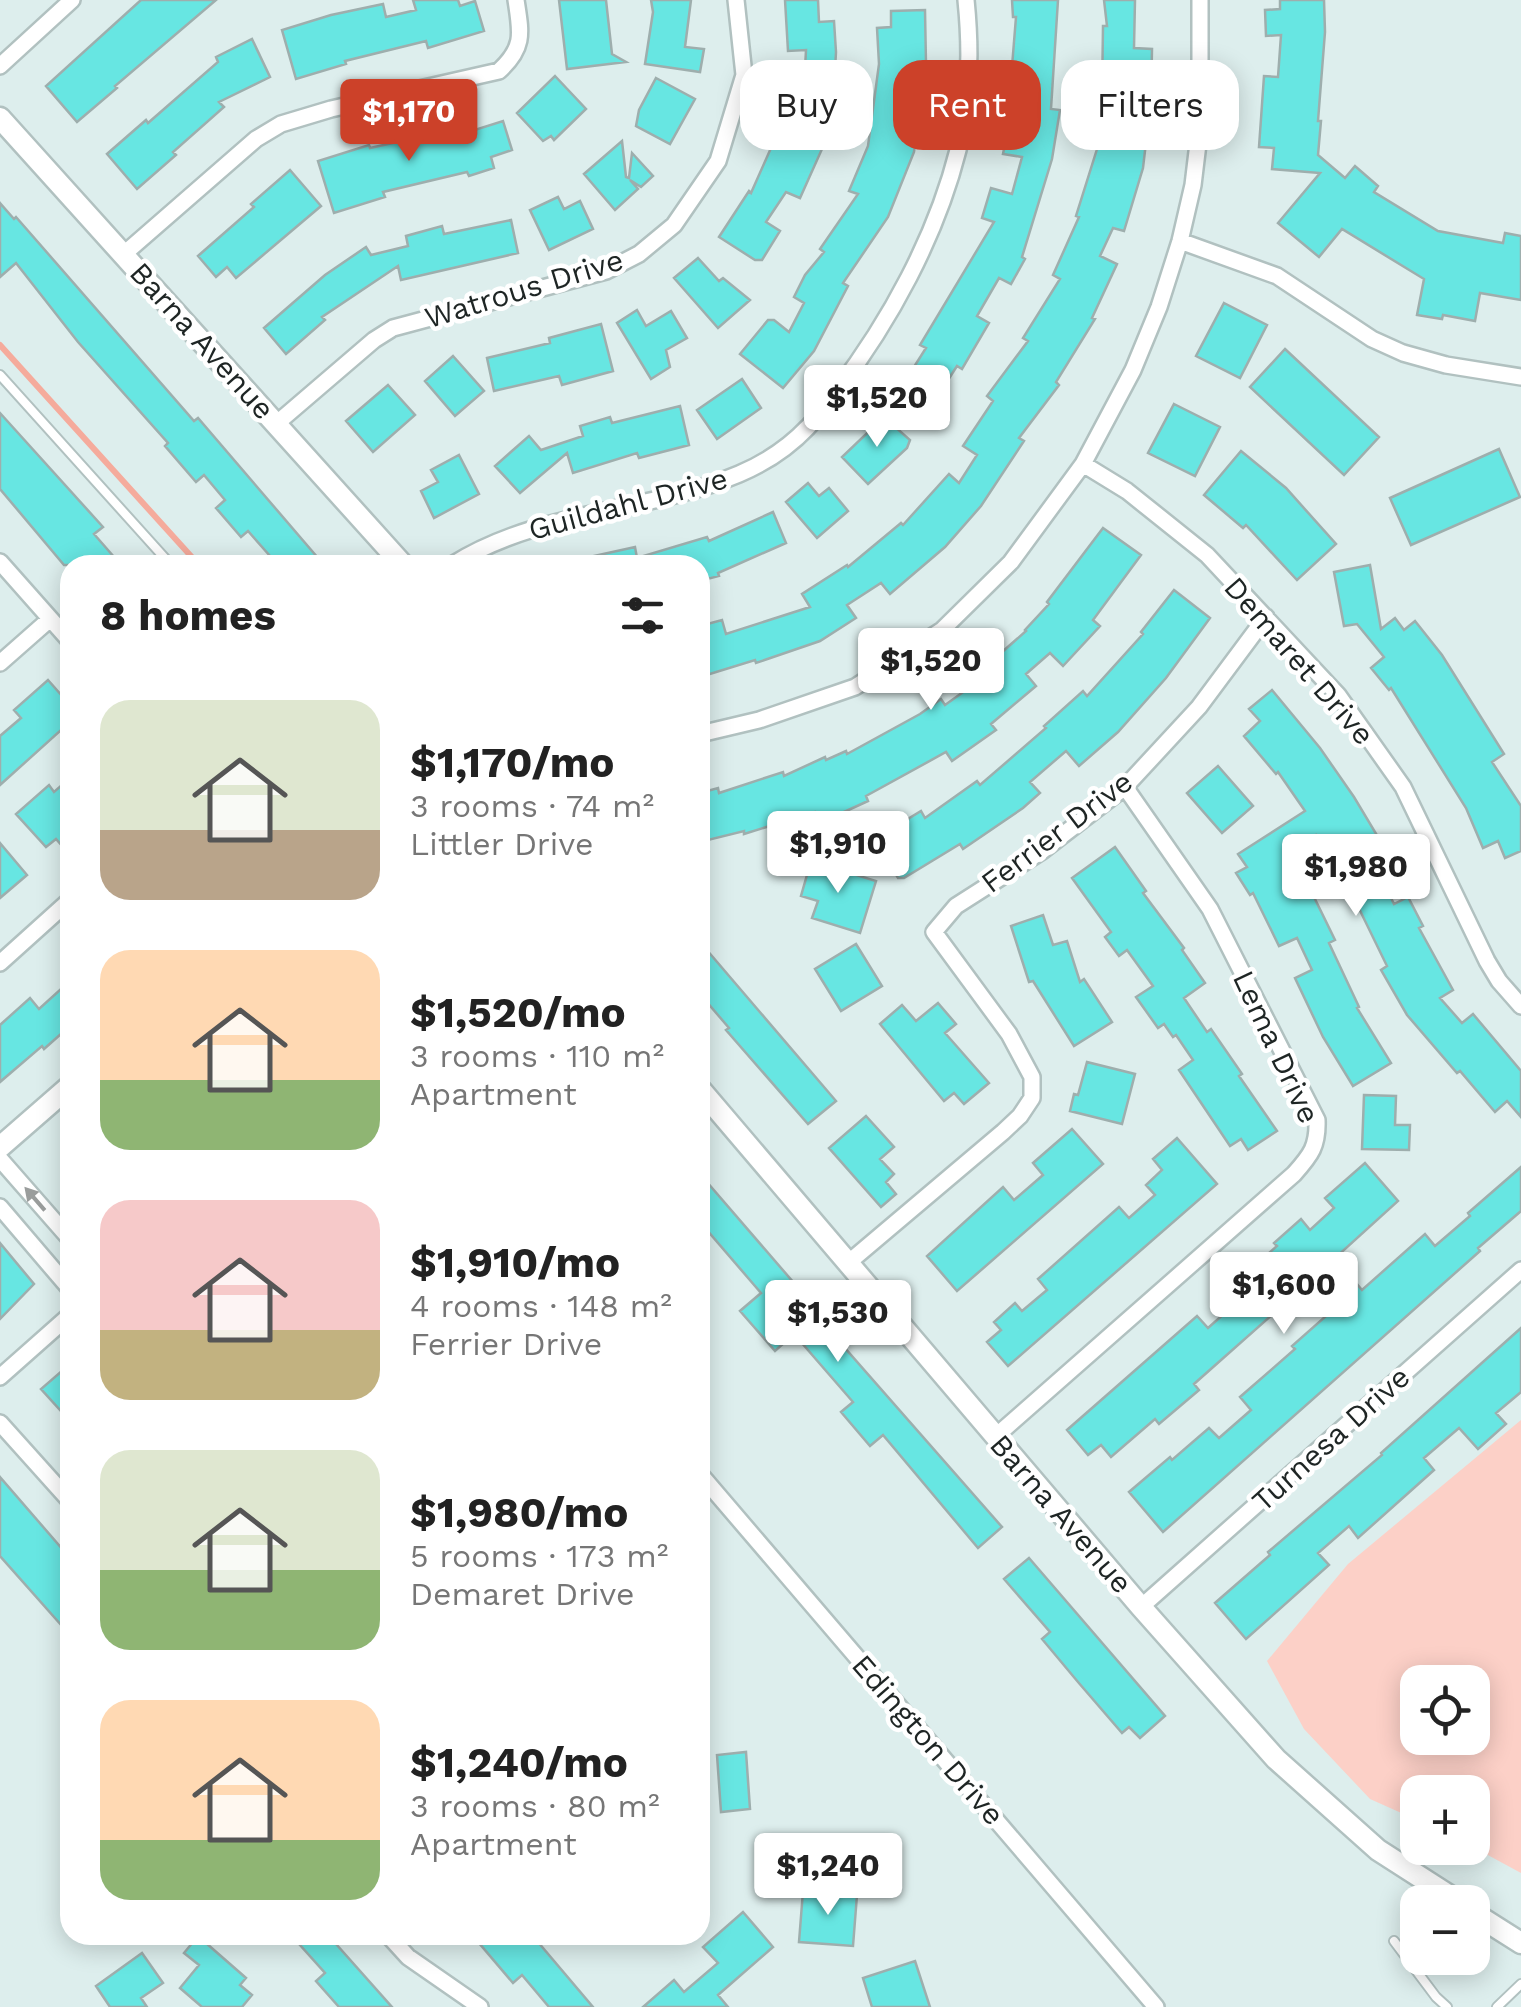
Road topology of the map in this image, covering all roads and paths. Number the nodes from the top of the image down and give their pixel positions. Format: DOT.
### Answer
graph roads {
  1 [pos="72,0"];
  2 [pos="516,0"];
  3 [pos="736,0"];
  4 [pos="966,0"];
  5 [pos="1200,0"];
  6 [pos="0,66"];
  7 [pos="0,118"];
  8 [pos="1180,241"];
  9 [pos="124,254"];
  10 [pos="0,375"];
  11 [pos="1521,377"];
  12 [pos="276,424"];
  13 [pos="1083,464"];
  14 [pos="161,555"];
  15 [pos="394,555"];
  16 [pos="467,555"];
  17 [pos="0,562"];
  18 [pos="1266,617"];
  19 [pos="50,619"];
  20 [pos="60,630"];
  21 [pos="0,663"];
  22 [pos="710,732"];
  23 [pos="1125,786"];
  24 [pos="60,909"];
  25 [pos="0,963"];
  26 [pos="1521,1006"];
  27 [pos="60,1095"];
  28 [pos="710,1100"];
  29 [pos="0,1146"];
  30 [pos="0,1159"];
  31 [pos="0,1206"];
  32 [pos="60,1228"];
  33 [pos="60,1240"];
  34 [pos="39,1252"];
  35 [pos="848,1264"];
  36 [pos="1521,1270"];
  37 [pos="60,1277"];
  38 [pos="60,1323"];
  39 [pos="0,1377"];
  40 [pos="0,1423"];
  41 [pos="996,1437"];
  42 [pos="710,1486"];
  43 [pos="60,1491"];
  44 [pos="1141,1607"];
  45 [pos="1433,1885"];
  46 [pos="1490,1924"];
  47 [pos="1394,1942"];
  48 [pos="1521,1944"];
  49 [pos="397,1945"];
  50 [pos="1521,1984"];
  51 [pos="480,2007"];
  52 [pos="1156,2007"];
  53 [pos="1447,2007"];
  54 [pos="1498,2007"];
  1 -- 6 [label="street"];
  2 -- 9 [label="street"];
  3 -- 12 [label="street, Watrous Drive"];
  4 -- 16 [label="street, Guildahl Drive"];
  5 -- 8 [label="street"];
  7 -- 9 [label="street, Barna Avenue"];
  8 -- 11 [label="street"];
  8 -- 13 [label="street"];
  9 -- 12 [label="street, Barna Avenue"];
  10 -- 14 [label="lane"];
  12 -- 15 [label="street, Barna Avenue"];
  13 -- 18 [label="street, Demaret Drive"];
  13 -- 22 [label="street"];
  17 -- 19 [label="street"];
  18 -- 23 [label="street, Ferrier Drive"];
  18 -- 26 [label="street, Demaret Drive"];
  19 -- 20 [label="street"];
  19 -- 21 [label="street"];
  23 -- 35 [label="street, Ferrier Drive"];
  23 -- 41 [label="street, Lema Drive"];
  24 -- 25 [label="street"];
  27 -- 29 [label="street"];
  28 -- 35 [label="street, Barna Avenue"];
  32 -- 30 [label="street, one-way"];
  31 -- 34 [label="street"];
  33 -- 34 [label="street"];
  34 -- 37 [label="street"];
  35 -- 41 [label="street, Barna Avenue"];
  36 -- 44 [label="street, Turnesa Drive"];
  38 -- 39 [label="street"];
  40 -- 43 [label="street"];
  41 -- 44 [label="street, Barna Avenue"];
  42 -- 52 [label="street, Edington Drive"];
  44 -- 45 [label="street, Barna Avenue"];
  46 -- 48 [label="street"];
  47 -- 53 [label="lane"];
  49 -- 51 [label="street"];
  50 -- 54 [label="lane"];
}
